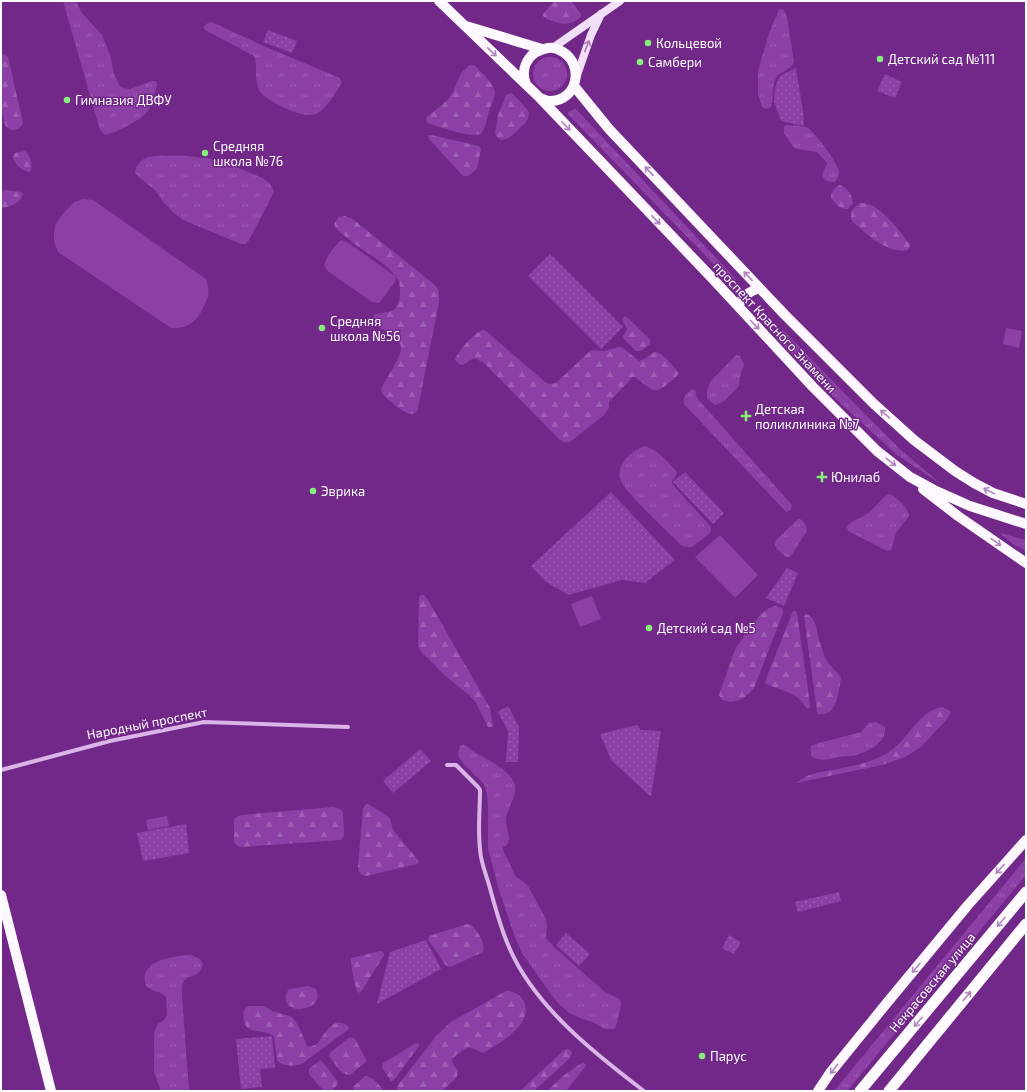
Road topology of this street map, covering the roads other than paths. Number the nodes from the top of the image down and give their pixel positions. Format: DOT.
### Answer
graph roads {
  1 [pos="439,1"];
  2 [pos="620,1"];
  3 [pos="601,14"];
  4 [pos="464,25"];
  5 [pos="554,47"];
  6 [pos="542,49"];
  7 [pos="575,82"];
  8 [pos="526,84"];
  9 [pos="540,98"];
  10 [pos="759,288"];
  11 [pos="738,306"];
  12 [pos="910,477"];
  13 [pos="1026,504"];
  14 [pos="1026,524"];
  15 [pos="1026,563"];
  16 [pos="348,727"];
  17 [pos="447,765"];
  18 [pos="1,770"];
  19 [pos="1026,840"];
  20 [pos="1026,892"];
  21 [pos="1,895"];
  22 [pos="1026,924"];
  23 [pos="51,1091"];
  24 [pos="644,1091"];
  25 [pos="818,1091"];
  26 [pos="860,1091"];
  27 [pos="889,1091"];
  1 -- 4 [label="main road, проспект Красного Знамени"];
  2 -- 3 [label="main road"];
  3 -- 5 [label="main road"];
  7 -- 3 [label="main road, one-way"];
  4 -- 6 [label="main road, проспект Красного Знамени"];
  4 -- 8 [label="main road, проспект Красного Знамени, one-way"];
  5 -- 6 [label="main road, проспект Красного Знамени"];
  5 -- 7 [label="main road, проспект Красного Знамени"];
  6 -- 8 [label="main road"];
  7 -- 9 [label="main road"];
  10 -- 7 [label="main road, проспект Красного Знамени, one-way"];
  8 -- 9 [label="main road, проспект Красного Знамени"];
  9 -- 11 [label="main road, проспект Красного Знамени, one-way"];
  10 -- 11 [label="main road"];
  13 -- 10 [label="main road, проспект Красного Знамени, one-way"];
  11 -- 12 [label="main road, проспект Красного Знамени, one-way"];
  12 -- 14 [label="main road, проспект Красного Знамени"];
  12 -- 15 [label="main road, one-way"];
  16 -- 18 [label="street, Народный проспект"];
  17 -- 24 [label="street"];
  19 -- 25 [label="main road, one-way"];
  20 -- 26 [label="highway, Некрасовская улица, one-way"];
  21 -- 23 [label="main road"];
  27 -- 22 [label="highway, one-way"];
}
